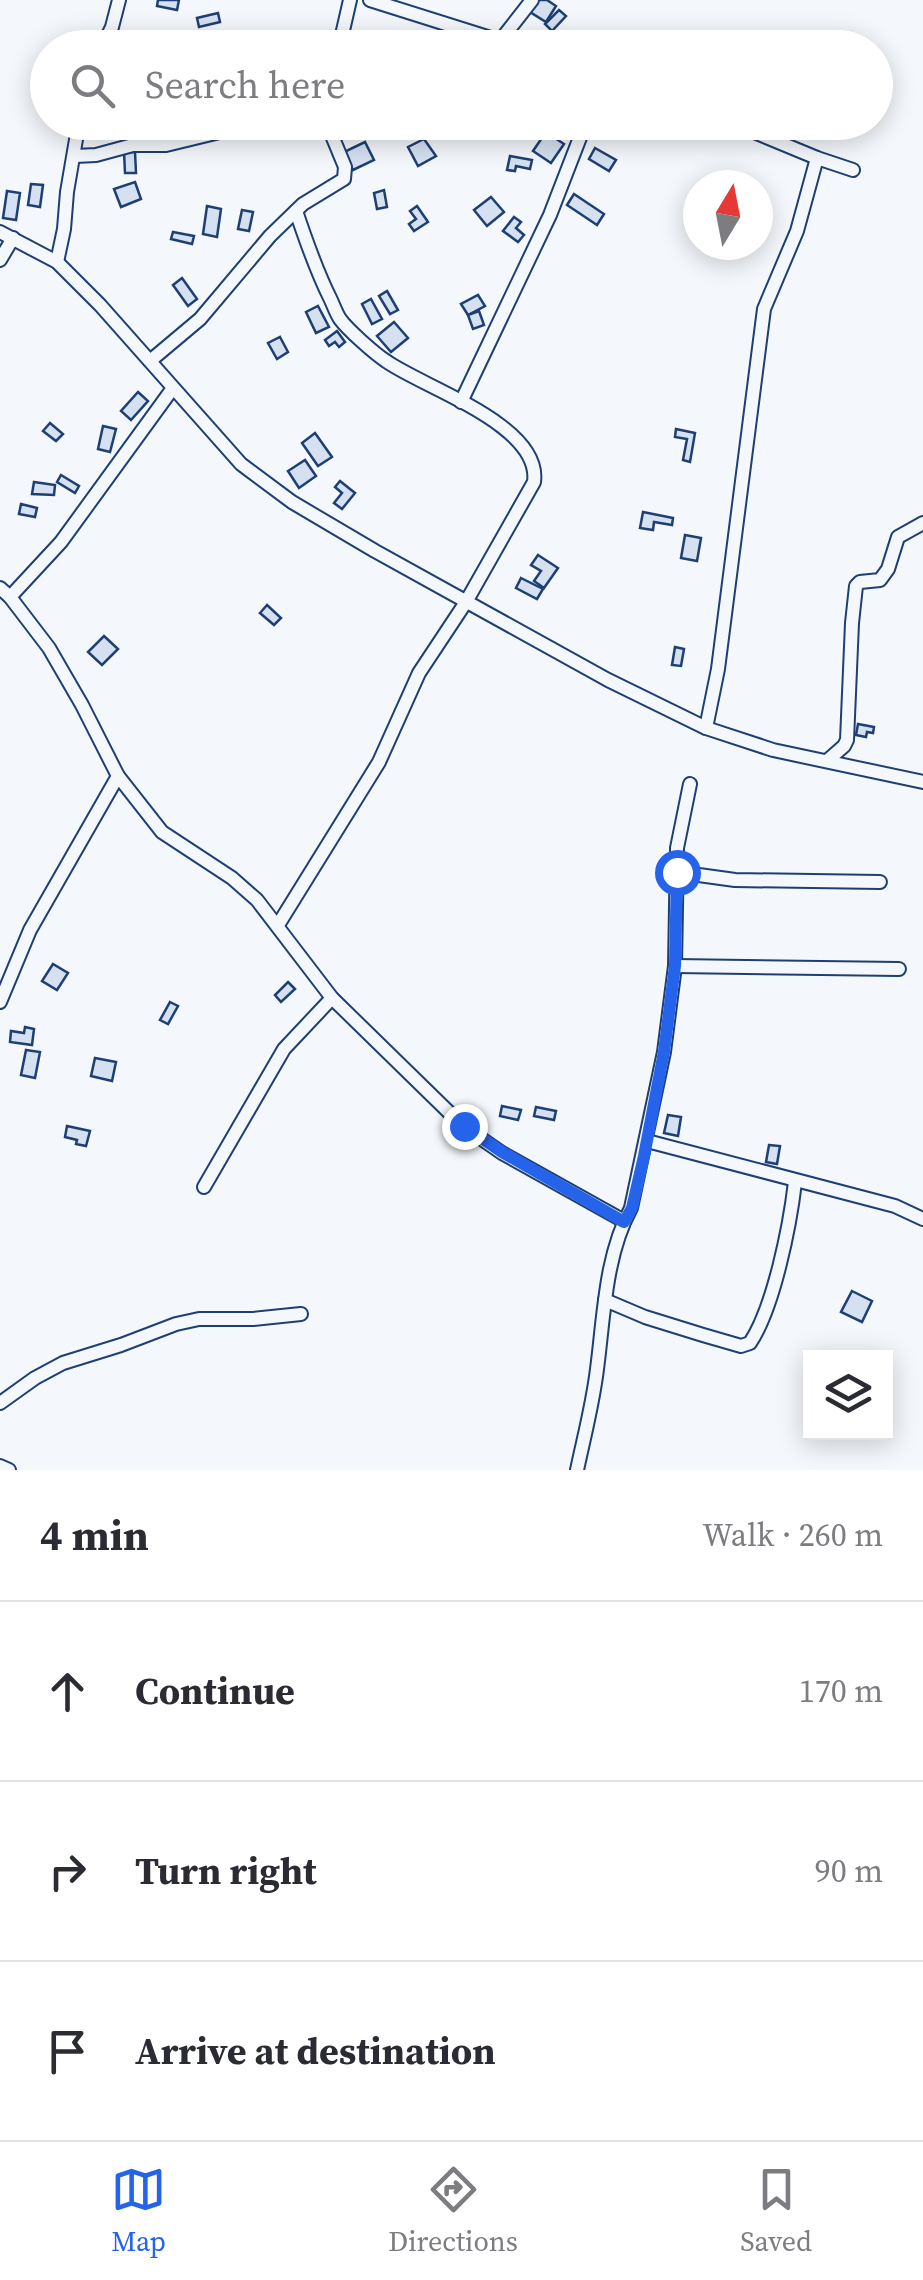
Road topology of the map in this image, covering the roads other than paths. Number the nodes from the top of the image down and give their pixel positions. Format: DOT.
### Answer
graph roads {
  1 [pos="119,0"];
  2 [pos="350,0"];
  3 [pos="370,0"];
  4 [pos="532,0"];
  5 [pos="111,30"];
  6 [pos="343,30"];
  7 [pos="465,30"];
  8 [pos="509,30"];
  9 [pos="76,140"];
  10 [pos="178,140"];
  11 [pos="334,140"];
  12 [pos="579,140"];
  13 [pos="774,140"];
  14 [pos="74,156"];
  15 [pos="818,158"];
  16 [pos="853,170"];
  17 [pos="296,211"];
  18 [pos="6,235"];
  19 [pos="0,260"];
  20 [pos="57,262"];
  21 [pos="150,361"];
  22 [pos="173,388"];
  23 [pos="461,402"];
  24 [pos="923,523"];
  25 [pos="4,593"];
  26 [pos="466,602"];
  27 [pos="706,728"];
  28 [pos="828,760"];
  29 [pos="118,776"];
  30 [pos="923,782"];
  31 [pos="690,784"];
  32 [pos="677,872"];
  33 [pos="880,882"];
  34 [pos="278,925"];
  35 [pos="675,966"];
  36 [pos="900,969"];
  37 [pos="332,998"];
  38 [pos="0,1002"];
  39 [pos="646,1142"];
  40 [pos="795,1182"];
  41 [pos="204,1187"];
  42 [pos="923,1220"];
  43 [pos="624,1222"];
  44 [pos="605,1300"];
  45 [pos="302,1314"];
  46 [pos="0,1403"];
  47 [pos="0,1466"];
  48 [pos="10,1470"];
  49 [pos="577,1470"];
  1 -- 5 [label="street"];
  2 -- 6 [label="street"];
  3 -- 7 [label="street"];
  4 -- 8 [label="street"];
  9 -- 14 [label="street"];
  10 -- 14 [label="street"];
  11 -- 17 [label="street"];
  12 -- 23 [label="street"];
  13 -- 15 [label="street"];
  14 -- 20 [label="street"];
  15 -- 16 [label="street"];
  15 -- 27 [label="street"];
  17 -- 21 [label="street"];
  17 -- 23 [label="street"];
  18 -- 19 [label="street"];
  18 -- 20 [label="street"];
  20 -- 21 [label="street"];
  21 -- 22 [label="street"];
  22 -- 25 [label="street"];
  22 -- 26 [label="street"];
  23 -- 26 [label="street"];
  24 -- 28 [label="street"];
  25 -- 29 [label="street"];
  26 -- 27 [label="street"];
  26 -- 34 [label="street"];
  27 -- 28 [label="street"];
  28 -- 30 [label="street"];
  29 -- 34 [label="street"];
  29 -- 38 [label="street"];
  31 -- 32 [label="street"];
  32 -- 33 [label="street"];
  32 -- 35 [label="street"];
  34 -- 37 [label="street"];
  35 -- 36 [label="street"];
  35 -- 39 [label="street"];
  37 -- 41 [label="street"];
  37 -- 43 [label="street"];
  39 -- 40 [label="street"];
  39 -- 43 [label="street"];
  40 -- 42 [label="street"];
  40 -- 44 [label="street"];
  43 -- 44 [label="street"];
  44 -- 49 [label="street"];
  45 -- 46 [label="street"];
  47 -- 48 [label="street"];
}
